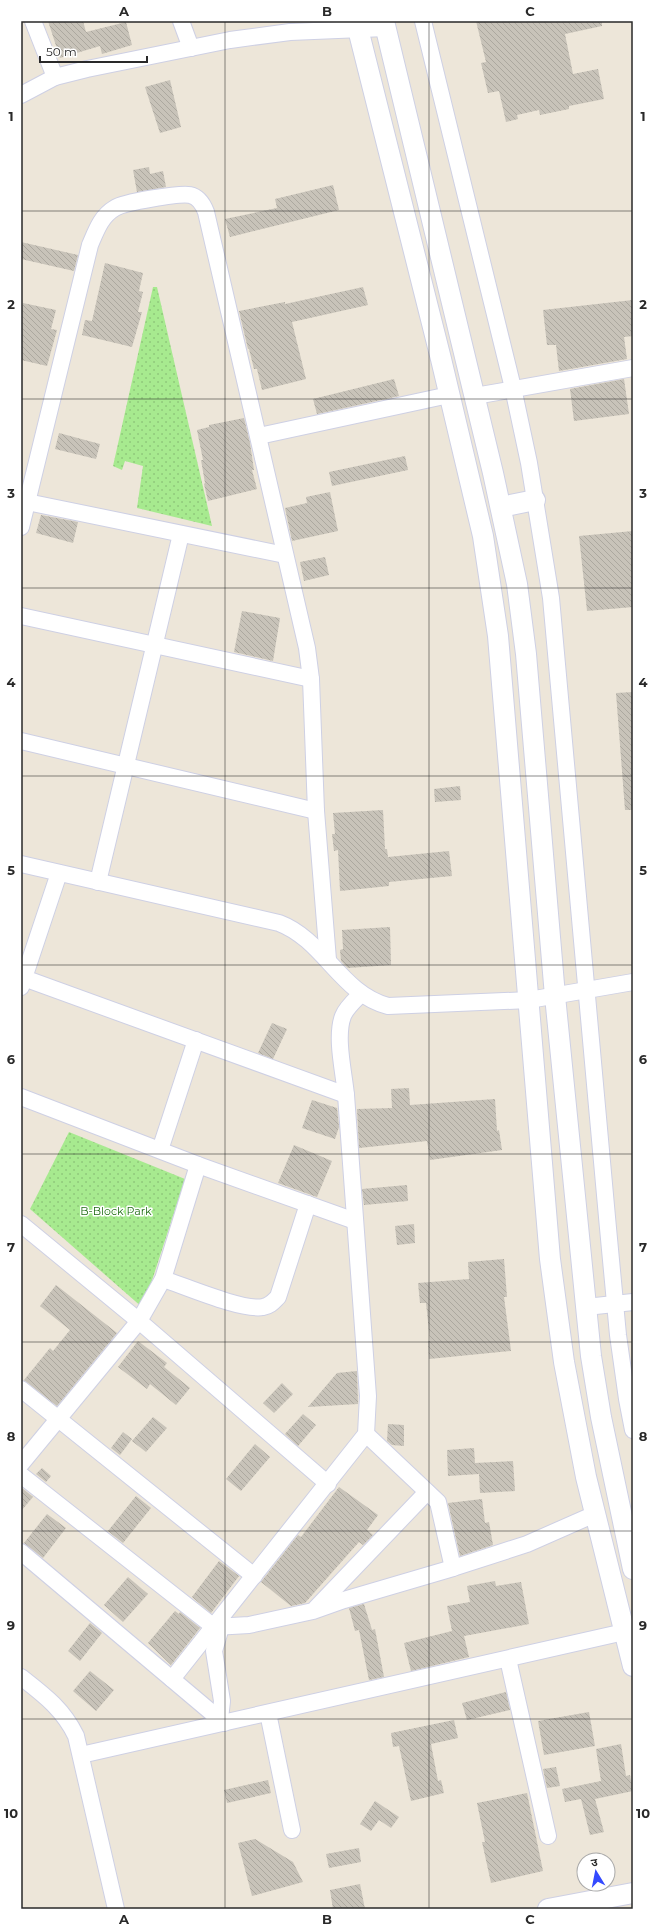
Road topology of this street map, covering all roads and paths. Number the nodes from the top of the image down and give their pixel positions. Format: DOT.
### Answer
graph roads {
  1 [pos="33,21"];
  2 [pos="181,21"];
  3 [pos="423,21"];
  4 [pos="385,24"];
  5 [pos="357,25"];
  6 [pos="191,48"];
  7 [pos="55,78"];
  8 [pos="21,94"];
  9 [pos="633,368"];
  10 [pos="513,388"];
  11 [pos="449,395"];
  12 [pos="475,396"];
  13 [pos="259,436"];
  14 [pos="535,500"];
  15 [pos="27,502"];
  16 [pos="501,507"];
  17 [pos="21,527"];
  18 [pos="181,534"];
  19 [pos="285,555"];
  20 [pos="21,616"];
  21 [pos="155,645"];
  22 [pos="311,679"];
  23 [pos="21,741"];
  24 [pos="126,766"];
  25 [pos="316,811"];
  26 [pos="21,864"];
  27 [pos="59,873"];
  28 [pos="98,882"];
  29 [pos="328,960"];
  30 [pos="22,981"];
  31 [pos="633,982"];
  32 [pos="586,990"];
  33 [pos="361,994"];
  34 [pos="555,996"];
  35 [pos="529,1000"];
  36 [pos="196,1040"];
  37 [pos="346,1095"];
  38 [pos="21,1097"];
  39 [pos="160,1150"];
  40 [pos="198,1165"];
  41 [pos="308,1204"];
  42 [pos="355,1221"];
  43 [pos="21,1224"];
  44 [pos="163,1279"];
  45 [pos="633,1302"];
  46 [pos="615,1303"];
  47 [pos="586,1307"];
  48 [pos="139,1321"];
  49 [pos="21,1389"];
  50 [pos="58,1418"];
  51 [pos="633,1430"];
  52 [pos="366,1434"];
  53 [pos="21,1464"];
  54 [pos="21,1475"];
  55 [pos="328,1484"];
  56 [pos="427,1492"];
  57 [pos="595,1514"];
  58 [pos="21,1552"];
  59 [pos="453,1568"];
  60 [pos="633,1569"];
  61 [pos="254,1576"];
  62 [pos="313,1611"];
  63 [pos="217,1627"];
  64 [pos="629,1631"];
  65 [pos="508,1659"];
  66 [pos="633,1666"];
  67 [pos="21,1677"];
  68 [pos="172,1679"];
  69 [pos="268,1712"];
  70 [pos="222,1721"];
  71 [pos="82,1754"];
  72 [pos="292,1830"];
  73 [pos="548,1836"];
  74 [pos="633,1893"];
  75 [pos="116,1909"];
  76 [pos="548,1909"];
  1 -- 7 [label="street"];
  2 -- 6 [label="street"];
  3 -- 10 [label="street"];
  4 -- 5 [label="street"];
  4 -- 12 [label="street"];
  5 -- 6 [label="street"];
  5 -- 11 [label="street"];
  6 -- 7 [label="street"];
  7 -- 8 [label="street"];
  9 -- 10 [label="street"];
  10 -- 12 [label="street"];
  10 -- 14 [label="street"];
  11 -- 13 [label="street"];
  11 -- 35 [label="street"];
  12 -- 16 [label="street"];
  13 -- 15 [label="street"];
  13 -- 19 [label="street"];
  14 -- 16 [label="street"];
  14 -- 32 [label="street"];
  15 -- 17 [label="street"];
  15 -- 18 [label="street"];
  16 -- 34 [label="street"];
  18 -- 19 [label="street"];
  18 -- 21 [label="street"];
  19 -- 22 [label="street"];
  20 -- 21 [label="street"];
  21 -- 22 [label="street"];
  21 -- 24 [label="street"];
  22 -- 25 [label="street"];
  23 -- 24 [label="street"];
  24 -- 25 [label="street"];
  24 -- 28 [label="street"];
  25 -- 29 [label="street"];
  26 -- 27 [label="street"];
  27 -- 28 [label="street"];
  27 -- 30 [label="street"];
  28 -- 29 [label="street"];
  29 -- 33 [label="street"];
  30 -- 36 [label="street"];
  31 -- 32 [label="street"];
  32 -- 34 [label="street"];
  32 -- 46 [label="street"];
  33 -- 35 [label="street"];
  33 -- 37 [label="street"];
  34 -- 35 [label="street"];
  34 -- 47 [label="street"];
  35 -- 57 [label="street"];
  36 -- 37 [label="street"];
  36 -- 39 [label="street"];
  37 -- 42 [label="street"];
  38 -- 39 [label="street"];
  39 -- 40 [label="street"];
  40 -- 41 [label="street"];
  40 -- 44 [label="street"];
  41 -- 42 [label="street"];
  41 -- 44 [label="street"];
  42 -- 52 [label="street"];
  43 -- 48 [label="street"];
  44 -- 48 [label="street"];
  45 -- 46 [label="street"];
  46 -- 47 [label="street"];
  46 -- 51 [label="street"];
  47 -- 60 [label="street"];
  48 -- 50 [label="street"];
  48 -- 55 [label="street"];
  49 -- 50 [label="street"];
  50 -- 53 [label="street"];
  50 -- 61 [label="street"];
  52 -- 55 [label="street"];
  52 -- 56 [label="street"];
  54 -- 63 [label="street"];
  55 -- 61 [label="street"];
  56 -- 59 [label="street"];
  56 -- 62 [label="street"];
  57 -- 59 [label="street"];
  57 -- 64 [label="street"];
  58 -- 68 [label="street"];
  59 -- 62 [label="street"];
  61 -- 63 [label="street"];
  62 -- 63 [label="street"];
  63 -- 68 [label="street"];
  63 -- 70 [label="street"];
  64 -- 65 [label="street"];
  64 -- 66 [label="street"];
  65 -- 69 [label="street"];
  65 -- 73 [label="street"];
  67 -- 71 [label="street"];
  68 -- 70 [label="street"];
  69 -- 70 [label="street"];
  69 -- 72 [label="street"];
  70 -- 71 [label="street"];
  71 -- 75 [label="street"];
  74 -- 76 [label="street"];
}
